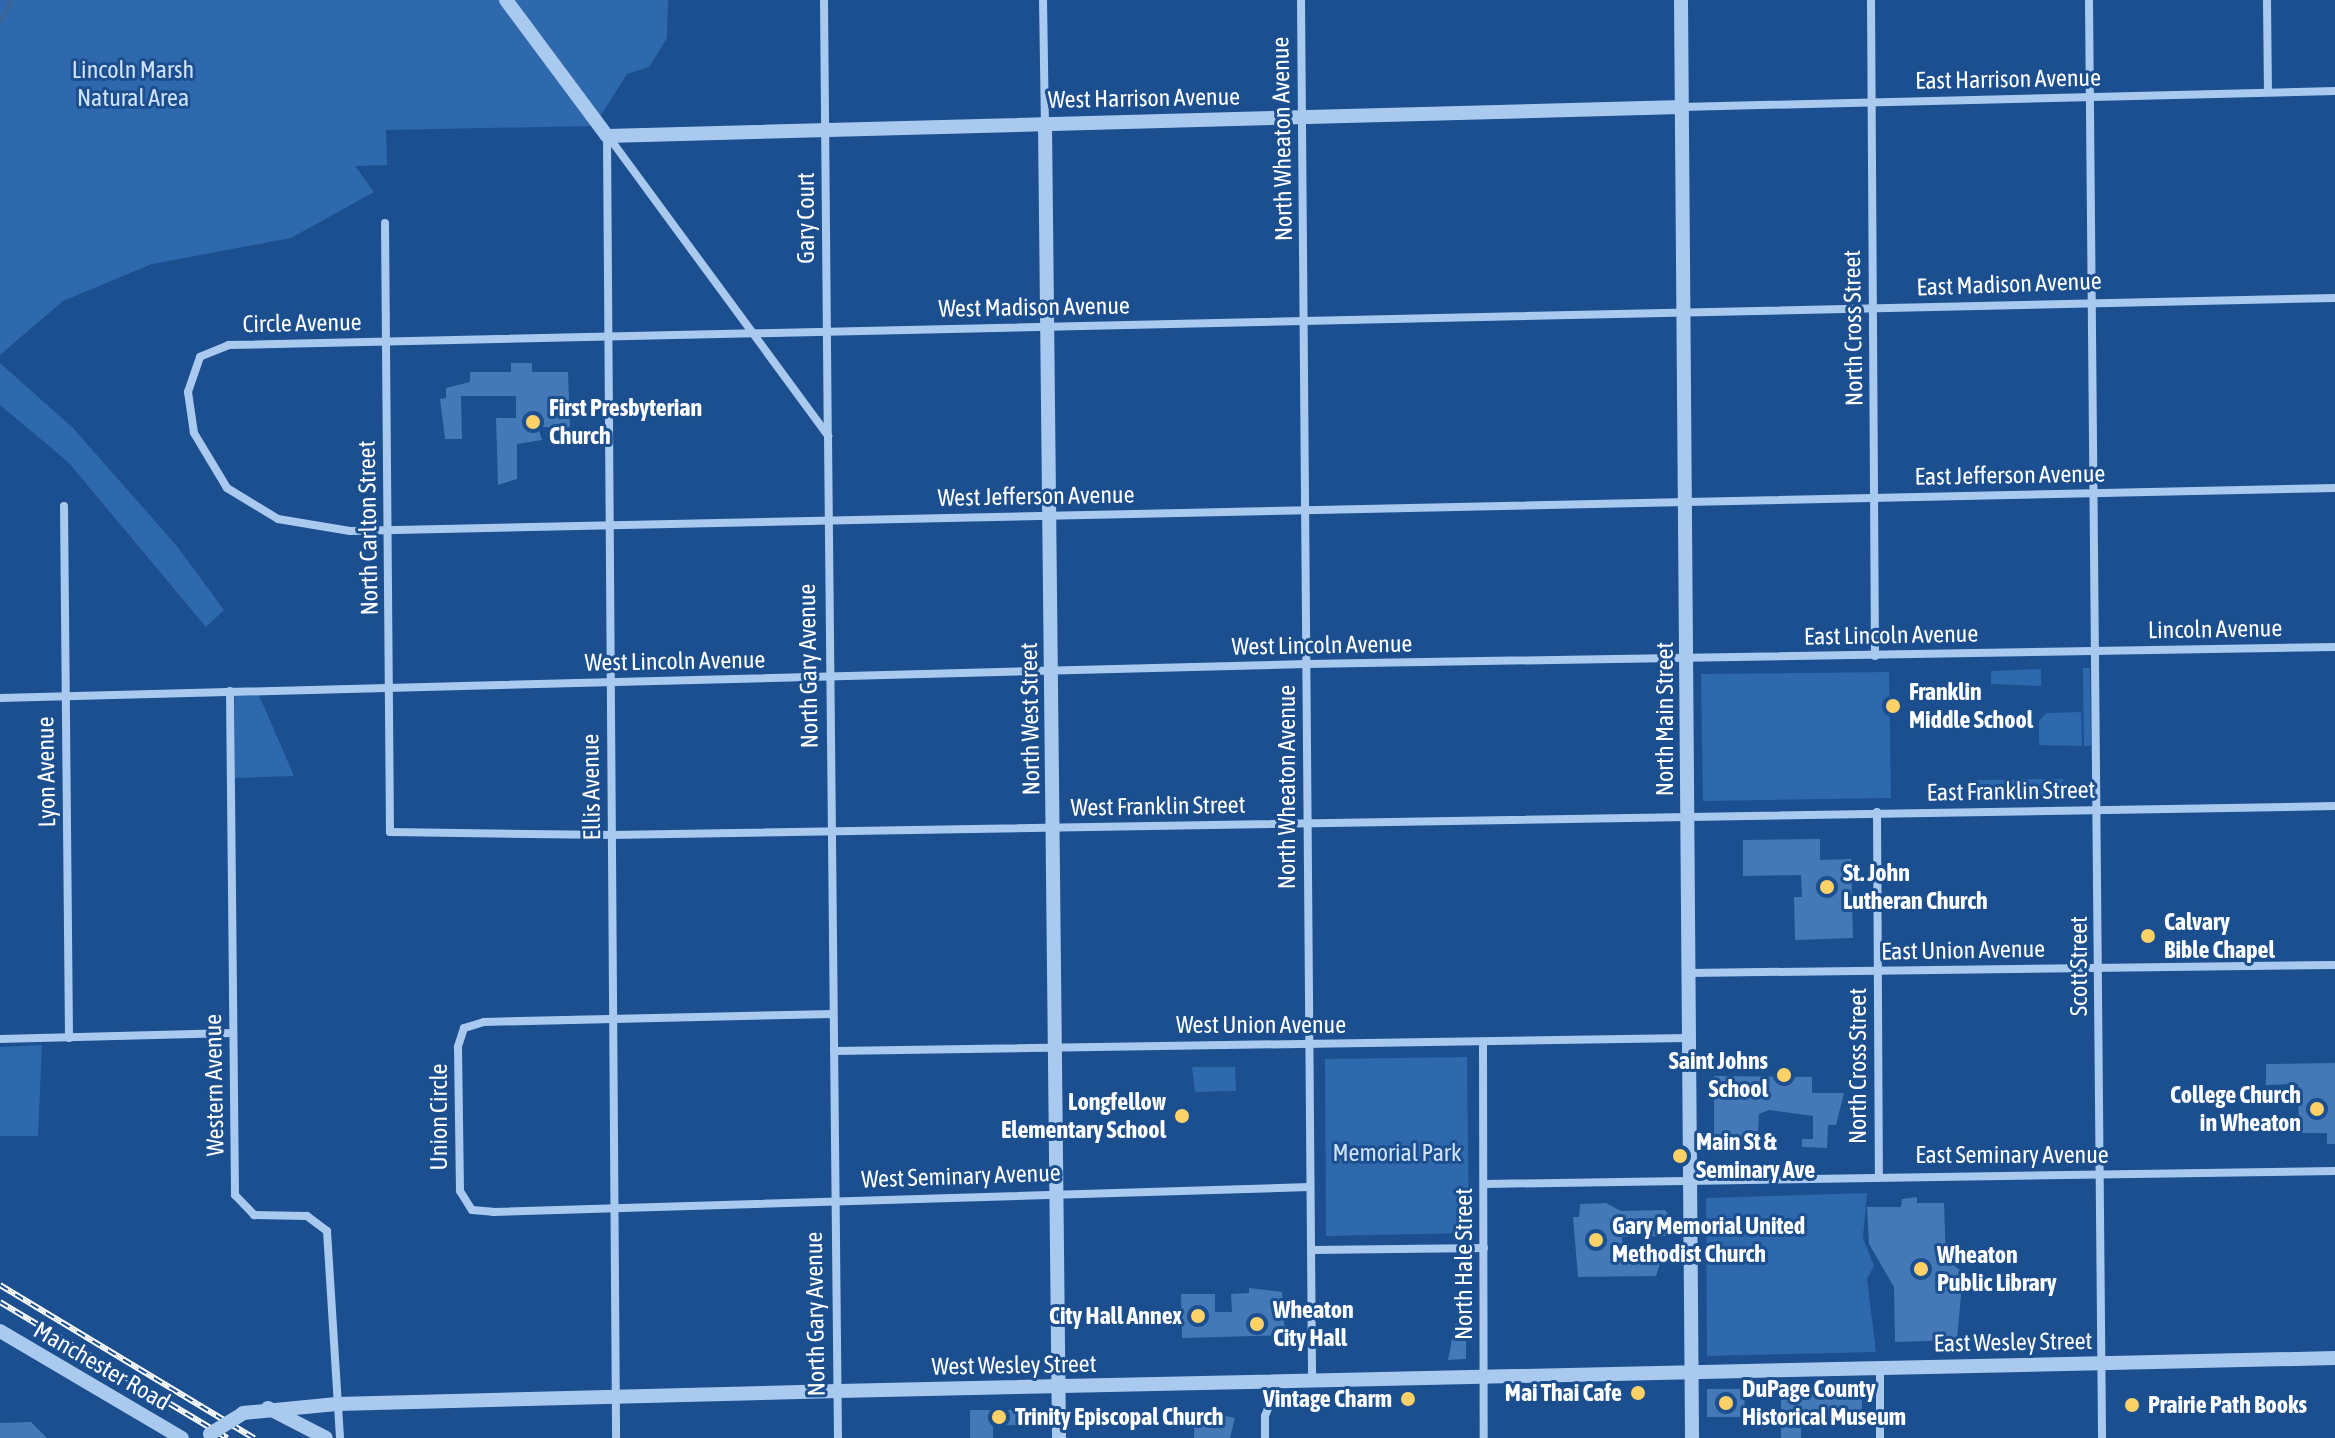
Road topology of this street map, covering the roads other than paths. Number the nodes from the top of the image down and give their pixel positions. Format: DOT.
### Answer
graph roads {
  1 [pos="506,0"];
  2 [pos="824,0"];
  3 [pos="1043,0"];
  4 [pos="1301,0"];
  5 [pos="1681,0"];
  6 [pos="1871,0"];
  7 [pos="2089,0"];
  8 [pos="2267,0"];
  9 [pos="2335,91"];
  10 [pos="2268,92"];
  11 [pos="2090,97"];
  12 [pos="1871,102"];
  13 [pos="1682,107"];
  14 [pos="1301,117"];
  15 [pos="1045,123"];
  16 [pos="825,129"];
  17 [pos="607,136"];
  18 [pos="385,223"];
  19 [pos="2335,298"];
  20 [pos="2094,301"];
  21 [pos="1872,308"];
  22 [pos="1684,313"];
  23 [pos="1304,322"];
  24 [pos="1048,326"];
  25 [pos="826,331"];
  26 [pos="753,332"];
  27 [pos="606,336"];
  28 [pos="386,342"];
  29 [pos="828,436"];
  30 [pos="2335,488"];
  31 [pos="2095,493"];
  32 [pos="1874,497"];
  33 [pos="1685,501"];
  34 [pos="64,506"];
  35 [pos="1305,510"];
  36 [pos="1049,515"];
  37 [pos="828,520"];
  38 [pos="608,525"];
  39 [pos="388,530"];
  40 [pos="2335,647"];
  41 [pos="2097,651"];
  42 [pos="1875,656"];
  43 [pos="1686,659"];
  44 [pos="1306,664"];
  45 [pos="1051,671"];
  46 [pos="830,677"];
  47 [pos="610,683"];
  48 [pos="389,688"];
  49 [pos="230,691"];
  50 [pos="65,696"];
  51 [pos="0,698"];
  52 [pos="2335,806"];
  53 [pos="2098,810"];
  54 [pos="1877,812"];
  55 [pos="1687,817"];
  56 [pos="1307,822"];
  57 [pos="1053,829"];
  58 [pos="832,830"];
  59 [pos="390,832"];
  60 [pos="611,835"];
  61 [pos="2335,965"];
  62 [pos="2099,968"];
  63 [pos="1878,971"];
  64 [pos="1688,973"];
  65 [pos="833,1014"];
  66 [pos="612,1019"];
  67 [pos="233,1033"];
  68 [pos="69,1038"];
  69 [pos="1689,1038"];
  70 [pos="0,1039"];
  71 [pos="1483,1042"];
  72 [pos="1055,1046"];
  73 [pos="1309,1046"];
  74 [pos="834,1051"];
  75 [pos="2335,1171"];
  76 [pos="2101,1174"];
  77 [pos="1879,1176"];
  78 [pos="1690,1181"];
  79 [pos="1485,1184"];
  80 [pos="1310,1187"];
  81 [pos="1056,1195"];
  82 [pos="835,1200"];
  83 [pos="614,1208"];
  84 [pos="1484,1248"];
  85 [pos="1311,1250"];
  86 [pos="0,1331"];
  87 [pos="2335,1358"];
  88 [pos="2102,1362"];
  89 [pos="1880,1368"];
  90 [pos="1691,1373"];
  91 [pos="1483,1378"];
  92 [pos="1312,1381"];
  93 [pos="1279,1382"];
  94 [pos="1059,1386"];
  95 [pos="838,1391"];
  96 [pos="616,1397"];
  97 [pos="337,1404"];
  98 [pos="268,1408"];
  99 [pos="208,1436"];
  100 [pos="182,1438"];
  101 [pos="326,1438"];
  102 [pos="340,1438"];
  103 [pos="616,1438"];
  104 [pos="838,1438"];
  105 [pos="1059,1438"];
  106 [pos="1265,1438"];
  107 [pos="1484,1438"];
  108 [pos="1692,1438"];
  109 [pos="1880,1438"];
  110 [pos="2102,1438"];
  1 -- 17 [label="street"];
  2 -- 16 [label="street, Gary Court"];
  3 -- 15 [label="street, North West Street"];
  4 -- 14 [label="street, North Wheaton Avenue"];
  5 -- 13 [label="street, North Main Street"];
  6 -- 12 [label="street, North Cross Street"];
  7 -- 11 [label="street, Scott Street"];
  8 -- 10 [label="street"];
  9 -- 10 [label="street, East Harrison Avenue"];
  10 -- 11 [label="street, East Harrison Avenue"];
  11 -- 12 [label="street, East Harrison Avenue"];
  11 -- 20 [label="street, Scott Street"];
  12 -- 13 [label="street, East Harrison Avenue"];
  12 -- 21 [label="street, North Cross Street"];
  13 -- 14 [label="street, West Harrison Avenue"];
  13 -- 22 [label="street, North Main Street"];
  14 -- 15 [label="street, West Harrison Avenue"];
  14 -- 23 [label="street, North Wheaton Avenue"];
  15 -- 16 [label="street, West Harrison Avenue"];
  15 -- 24 [label="street, North West Street"];
  16 -- 17 [label="street, West Harrison Avenue"];
  16 -- 25 [label="street, Gary Court"];
  17 -- 26 [label="street"];
  17 -- 27 [label="street, Ellis Avenue"];
  18 -- 28 [label="street, North Carlton Street"];
  19 -- 20 [label="street, East Madison Avenue"];
  20 -- 21 [label="street, East Madison Avenue"];
  20 -- 31 [label="street, Scott Street"];
  21 -- 22 [label="street, East Madison Avenue"];
  21 -- 32 [label="street, North Cross Street"];
  22 -- 23 [label="street, West Madison Avenue"];
  22 -- 33 [label="street, North Main Street"];
  23 -- 24 [label="street, West Madison Avenue"];
  23 -- 35 [label="street, North Wheaton Avenue"];
  24 -- 25 [label="street, West Madison Avenue"];
  24 -- 36 [label="street, North West Street"];
  25 -- 26 [label="street, West Madison Avenue"];
  25 -- 29 [label="street, Gary Court"];
  26 -- 27 [label="street, West Madison Avenue"];
  26 -- 29 [label="street"];
  27 -- 28 [label="street, West Madison Avenue"];
  27 -- 38 [label="street, Ellis Avenue"];
  28 -- 39 [label="street, North Carlton Street"];
  28 -- 39 [label="street, Circle Avenue"];
  29 -- 37 [label="street, North Gary Avenue"];
  30 -- 31 [label="street, East Jefferson Avenue"];
  31 -- 32 [label="street, East Jefferson Avenue"];
  31 -- 41 [label="street, Scott Street"];
  32 -- 33 [label="street, East Jefferson Avenue"];
  32 -- 42 [label="street, North Cross Street"];
  33 -- 35 [label="street, West Jefferson Avenue"];
  33 -- 43 [label="street, North Main Street"];
  34 -- 50 [label="street, Lyon Avenue"];
  35 -- 36 [label="street, West Jefferson Avenue"];
  35 -- 44 [label="street, North Wheaton Avenue"];
  36 -- 37 [label="street, West Jefferson Avenue"];
  36 -- 45 [label="street, North West Street"];
  37 -- 38 [label="street, West Jefferson Avenue"];
  37 -- 46 [label="street, North Gary Avenue"];
  38 -- 39 [label="street, West Jefferson Avenue"];
  38 -- 47 [label="street, Ellis Avenue"];
  39 -- 48 [label="street, North Carlton Street"];
  40 -- 41 [label="street, Lincoln Avenue"];
  41 -- 42 [label="street, East Lincoln Avenue"];
  41 -- 53 [label="street, Scott Street"];
  42 -- 43 [label="street, East Lincoln Avenue"];
  43 -- 44 [label="street, West Lincoln Avenue"];
  43 -- 55 [label="street, North Main Street"];
  44 -- 45 [label="street, West Lincoln Avenue"];
  44 -- 56 [label="street, North Wheaton Avenue"];
  45 -- 46 [label="street, West Lincoln Avenue"];
  45 -- 57 [label="street, North West Street"];
  46 -- 47 [label="street, West Lincoln Avenue"];
  46 -- 58 [label="street, North Gary Avenue"];
  47 -- 48 [label="street, West Lincoln Avenue"];
  47 -- 60 [label="street, Ellis Avenue"];
  48 -- 49 [label="street, West Lincoln Avenue"];
  48 -- 59 [label="street, North Carlton Street"];
  49 -- 50 [label="street, West Lincoln Avenue"];
  49 -- 67 [label="street, Western Avenue"];
  50 -- 51 [label="street, West Lincoln Avenue"];
  50 -- 68 [label="street, Lyon Avenue"];
  52 -- 53 [label="street, East Franklin Street"];
  53 -- 54 [label="street, East Franklin Street"];
  53 -- 62 [label="street, Scott Street"];
  54 -- 55 [label="street, East Franklin Street"];
  54 -- 63 [label="street, North Cross Street"];
  55 -- 56 [label="street, West Franklin Street"];
  55 -- 64 [label="street, North Main Street"];
  56 -- 57 [label="street, West Franklin Street"];
  56 -- 73 [label="street, North Wheaton Avenue"];
  57 -- 58 [label="street, West Franklin Street"];
  57 -- 72 [label="street, North West Street"];
  58 -- 60 [label="street, West Franklin Street"];
  58 -- 65 [label="street, North Gary Avenue"];
  59 -- 60 [label="street, West Franklin Street"];
  60 -- 66 [label="street, Ellis Avenue"];
  61 -- 62 [label="street, East Union Avenue"];
  62 -- 63 [label="street, East Union Avenue"];
  62 -- 76 [label="street, Scott Street"];
  63 -- 64 [label="street, East Union Avenue"];
  63 -- 77 [label="street, North Cross Street"];
  64 -- 69 [label="street, North Main Street"];
  65 -- 66 [label="street"];
  65 -- 74 [label="street, North Gary Avenue"];
  66 -- 83 [label="street, Ellis Avenue"];
  66 -- 83 [label="street, Union Circle"];
  67 -- 68 [label="street"];
  67 -- 97 [label="street, Western Avenue"];
  68 -- 70 [label="street"];
  69 -- 71 [label="street, West Union Avenue"];
  69 -- 78 [label="street, North Main Street"];
  71 -- 73 [label="street, West Union Avenue"];
  71 -- 79 [label="street, North Hale Street"];
  72 -- 73 [label="street, West Union Avenue"];
  72 -- 74 [label="street, West Union Avenue"];
  72 -- 81 [label="street, North West Street"];
  73 -- 80 [label="street, North Wheaton Avenue"];
  74 -- 82 [label="street, North Gary Avenue"];
  75 -- 76 [label="street, East Seminary Avenue"];
  76 -- 77 [label="street, East Seminary Avenue"];
  76 -- 88 [label="street, Scott Street"];
  77 -- 78 [label="street, East Seminary Avenue"];
  78 -- 79 [label="street"];
  78 -- 90 [label="street, North Main Street"];
  79 -- 84 [label="street, North Hale Street"];
  80 -- 81 [label="street, West Seminary Avenue"];
  80 -- 85 [label="street, North Wheaton Avenue"];
  81 -- 82 [label="street, West Seminary Avenue"];
  81 -- 94 [label="street, North West Street"];
  82 -- 83 [label="street, West Seminary Avenue"];
  82 -- 95 [label="street, North Gary Avenue"];
  83 -- 96 [label="street, Ellis Avenue"];
  84 -- 85 [label="street"];
  84 -- 91 [label="street, North Hale Street"];
  85 -- 92 [label="street, North Wheaton Avenue"];
  86 -- 100 [label="street, Manchester Road"];
  87 -- 88 [label="street, East Wesley Street"];
  88 -- 89 [label="street, East Wesley Street"];
  88 -- 110 [label="street, Scott Street"];
  89 -- 90 [label="street, East Wesley Street"];
  89 -- 109 [label="street"];
  90 -- 91 [label="street, West Wesley Street"];
  90 -- 108 [label="street, North Main Street"];
  91 -- 92 [label="street, West Wesley Street"];
  91 -- 107 [label="street, North Hale Street"];
  92 -- 93 [label="street, West Wesley Street"];
  93 -- 94 [label="street, West Wesley Street"];
  93 -- 106 [label="street"];
  94 -- 95 [label="street, West Wesley Street"];
  94 -- 105 [label="street, North West Street"];
  95 -- 96 [label="street, West Wesley Street"];
  95 -- 104 [label="street, North Gary Avenue"];
  96 -- 97 [label="street, West Wesley Street"];
  96 -- 103 [label="street, Ellis Avenue"];
  97 -- 98 [label="street, West Wesley Street"];
  97 -- 102 [label="street"];
  98 -- 99 [label="street, West Wesley Street, bridge"];
  98 -- 101 [label="street"];
}
